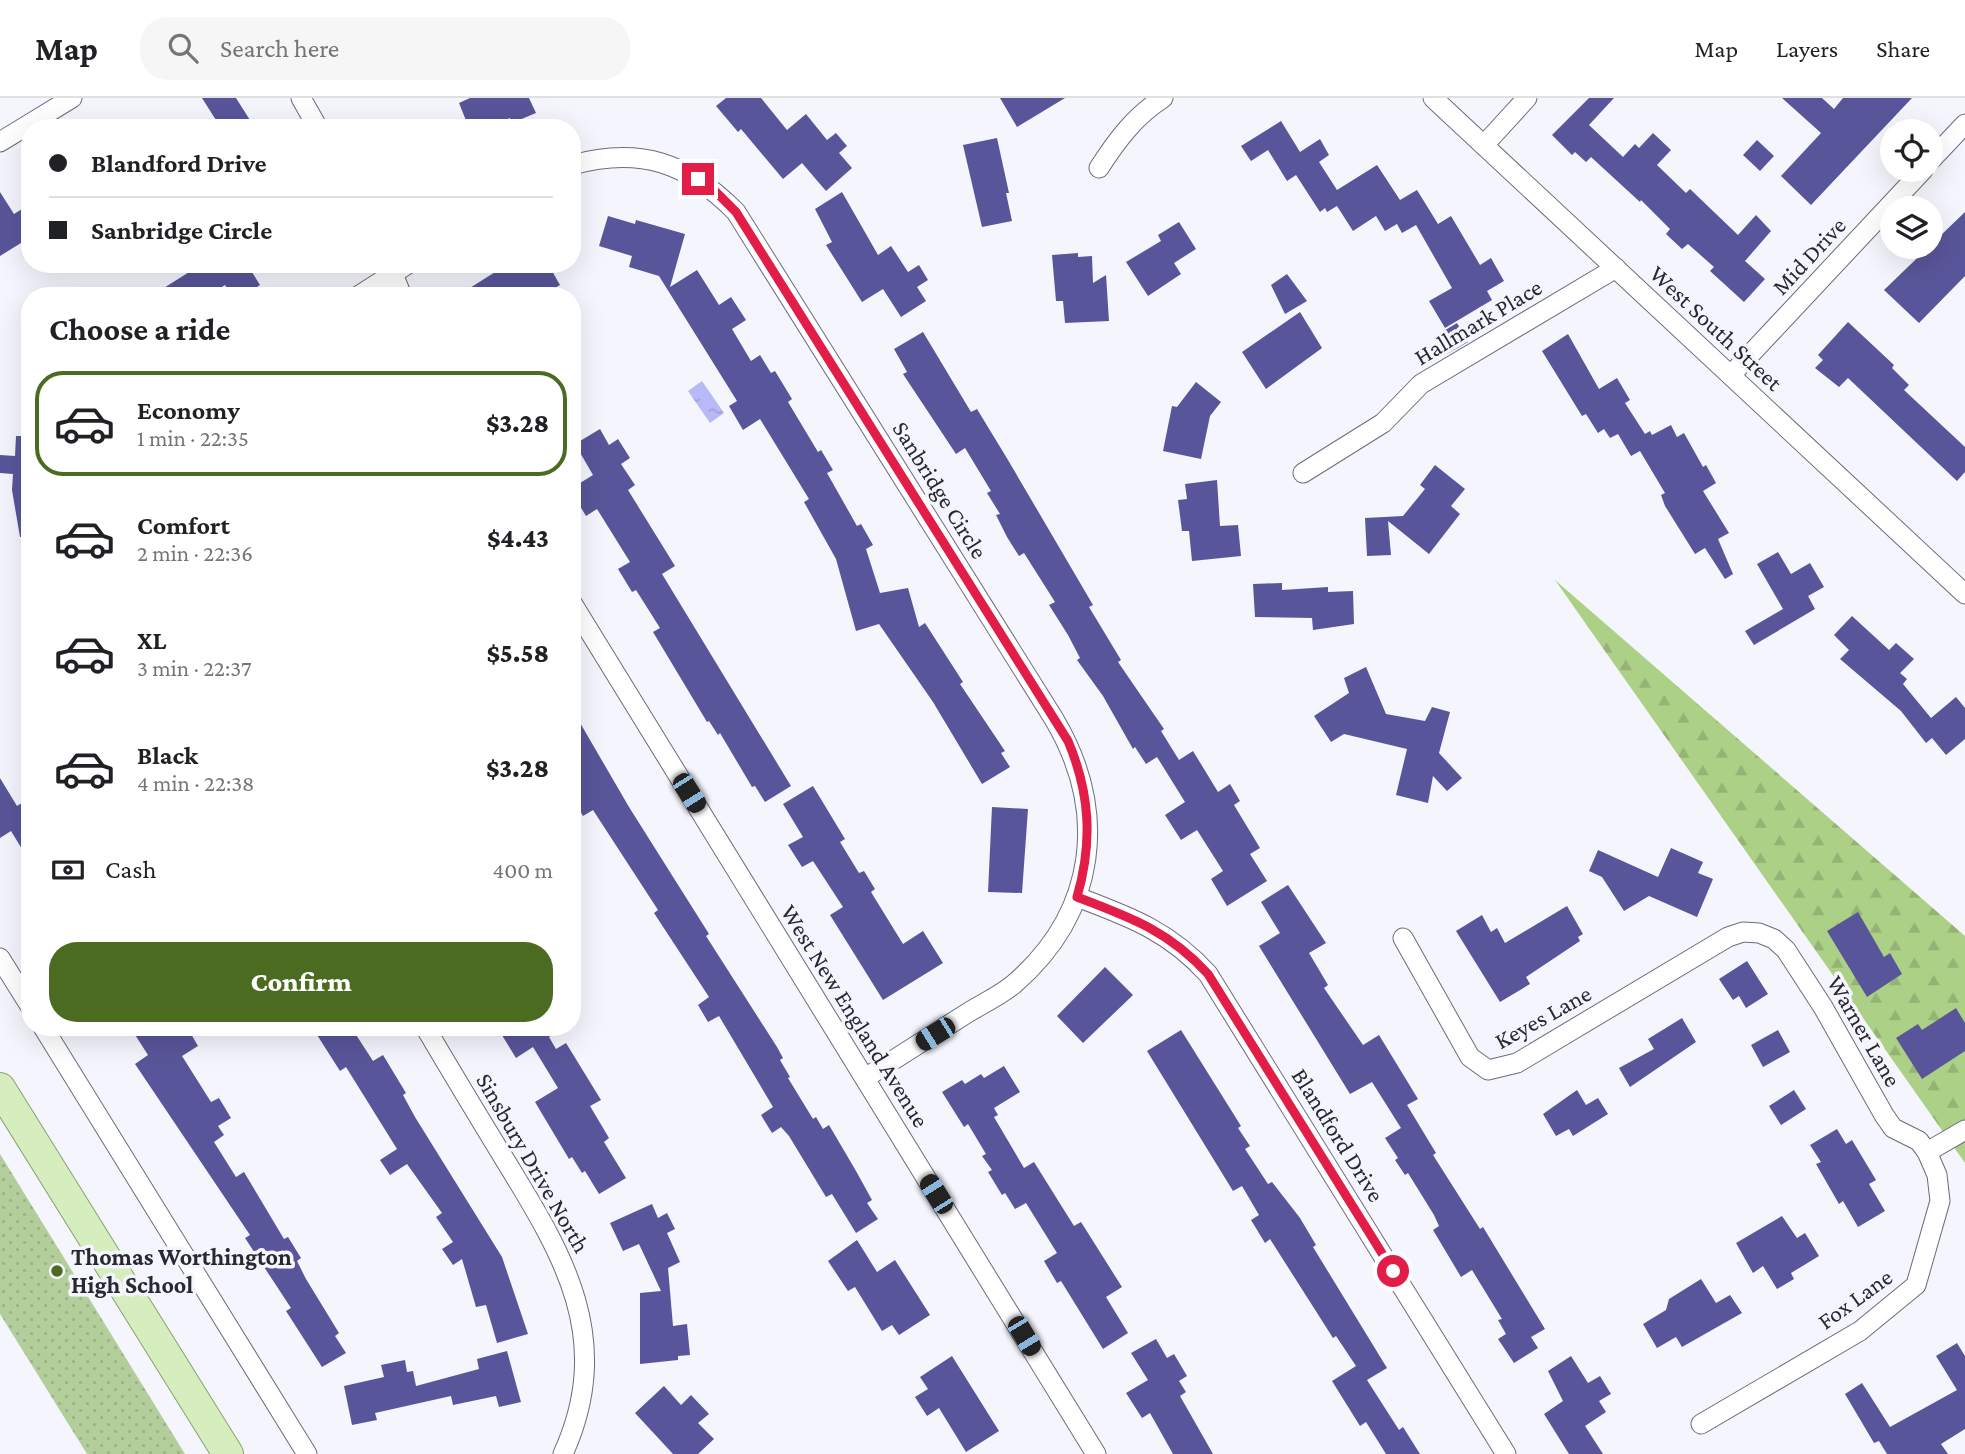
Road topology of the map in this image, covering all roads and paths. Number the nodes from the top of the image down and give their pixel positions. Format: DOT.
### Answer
graph roads {
  1 [pos="72,98"];
  2 [pos="300,98"];
  3 [pos="1163,98"];
  4 [pos="1433,98"];
  5 [pos="1527,98"];
  6 [pos="38,119"];
  7 [pos="313,119"];
  8 [pos="1965,124"];
  9 [pos="21,129"];
  10 [pos="0,142"];
  11 [pos="1484,145"];
  12 [pos="1943,147"];
  13 [pos="581,163"];
  14 [pos="1099,168"];
  15 [pos="1912,182"];
  16 [pos="1616,268"];
  17 [pos="389,273"];
  18 [pos="370,287"];
  19 [pos="1731,375"];
  20 [pos="1303,473"];
  21 [pos="1965,594"];
  22 [pos="581,618"];
  23 [pos="1077,897"];
  24 [pos="1759,933"];
  25 [pos="1403,938"];
  26 [pos="0,958"];
  27 [pos="21,992"];
  28 [pos="49,1036"];
  29 [pos="430,1036"];
  30 [pos="865,1078"];
  31 [pos="0,1088"];
  32 [pos="1965,1130"];
  33 [pos="1927,1152"];
  34 [pos="1701,1424"];
  35 [pos="228,1454"];
  36 [pos="307,1454"];
  37 [pos="564,1454"];
  38 [pos="1096,1454"];
  39 [pos="1506,1454"];
  1 -- 6 [label="street"];
  2 -- 7 [label="street"];
  3 -- 14 [label="street"];
  4 -- 11 [label="street, West South Street"];
  5 -- 11 [label="street"];
  8 -- 12 [label="street"];
  9 -- 10 [label="street"];
  11 -- 16 [label="street, West South Street"];
  13 -- 23 [label="street, Sanbridge Circle"];
  15 -- 19 [label="street, Mid Drive"];
  16 -- 19 [label="street, West South Street"];
  16 -- 20 [label="street, Hallmark Place"];
  17 -- 18 [label="street"];
  19 -- 21 [label="street, West South Street"];
  22 -- 30 [label="street, West New England Avenue"];
  23 -- 30 [label="street, Sanbridge Circle"];
  23 -- 39 [label="street, Blandford Drive"];
  24 -- 25 [label="street, Keyes Lane"];
  24 -- 33 [label="street, Warner Lane"];
  26 -- 27 [label="street"];
  28 -- 36 [label="street"];
  29 -- 37 [label="street, Sinsbury Drive North"];
  30 -- 38 [label="street, West New England Avenue"];
  31 -- 35 [label="main road"];
  32 -- 33 [label="street"];
  33 -- 34 [label="street, Fox Lane"];
}
